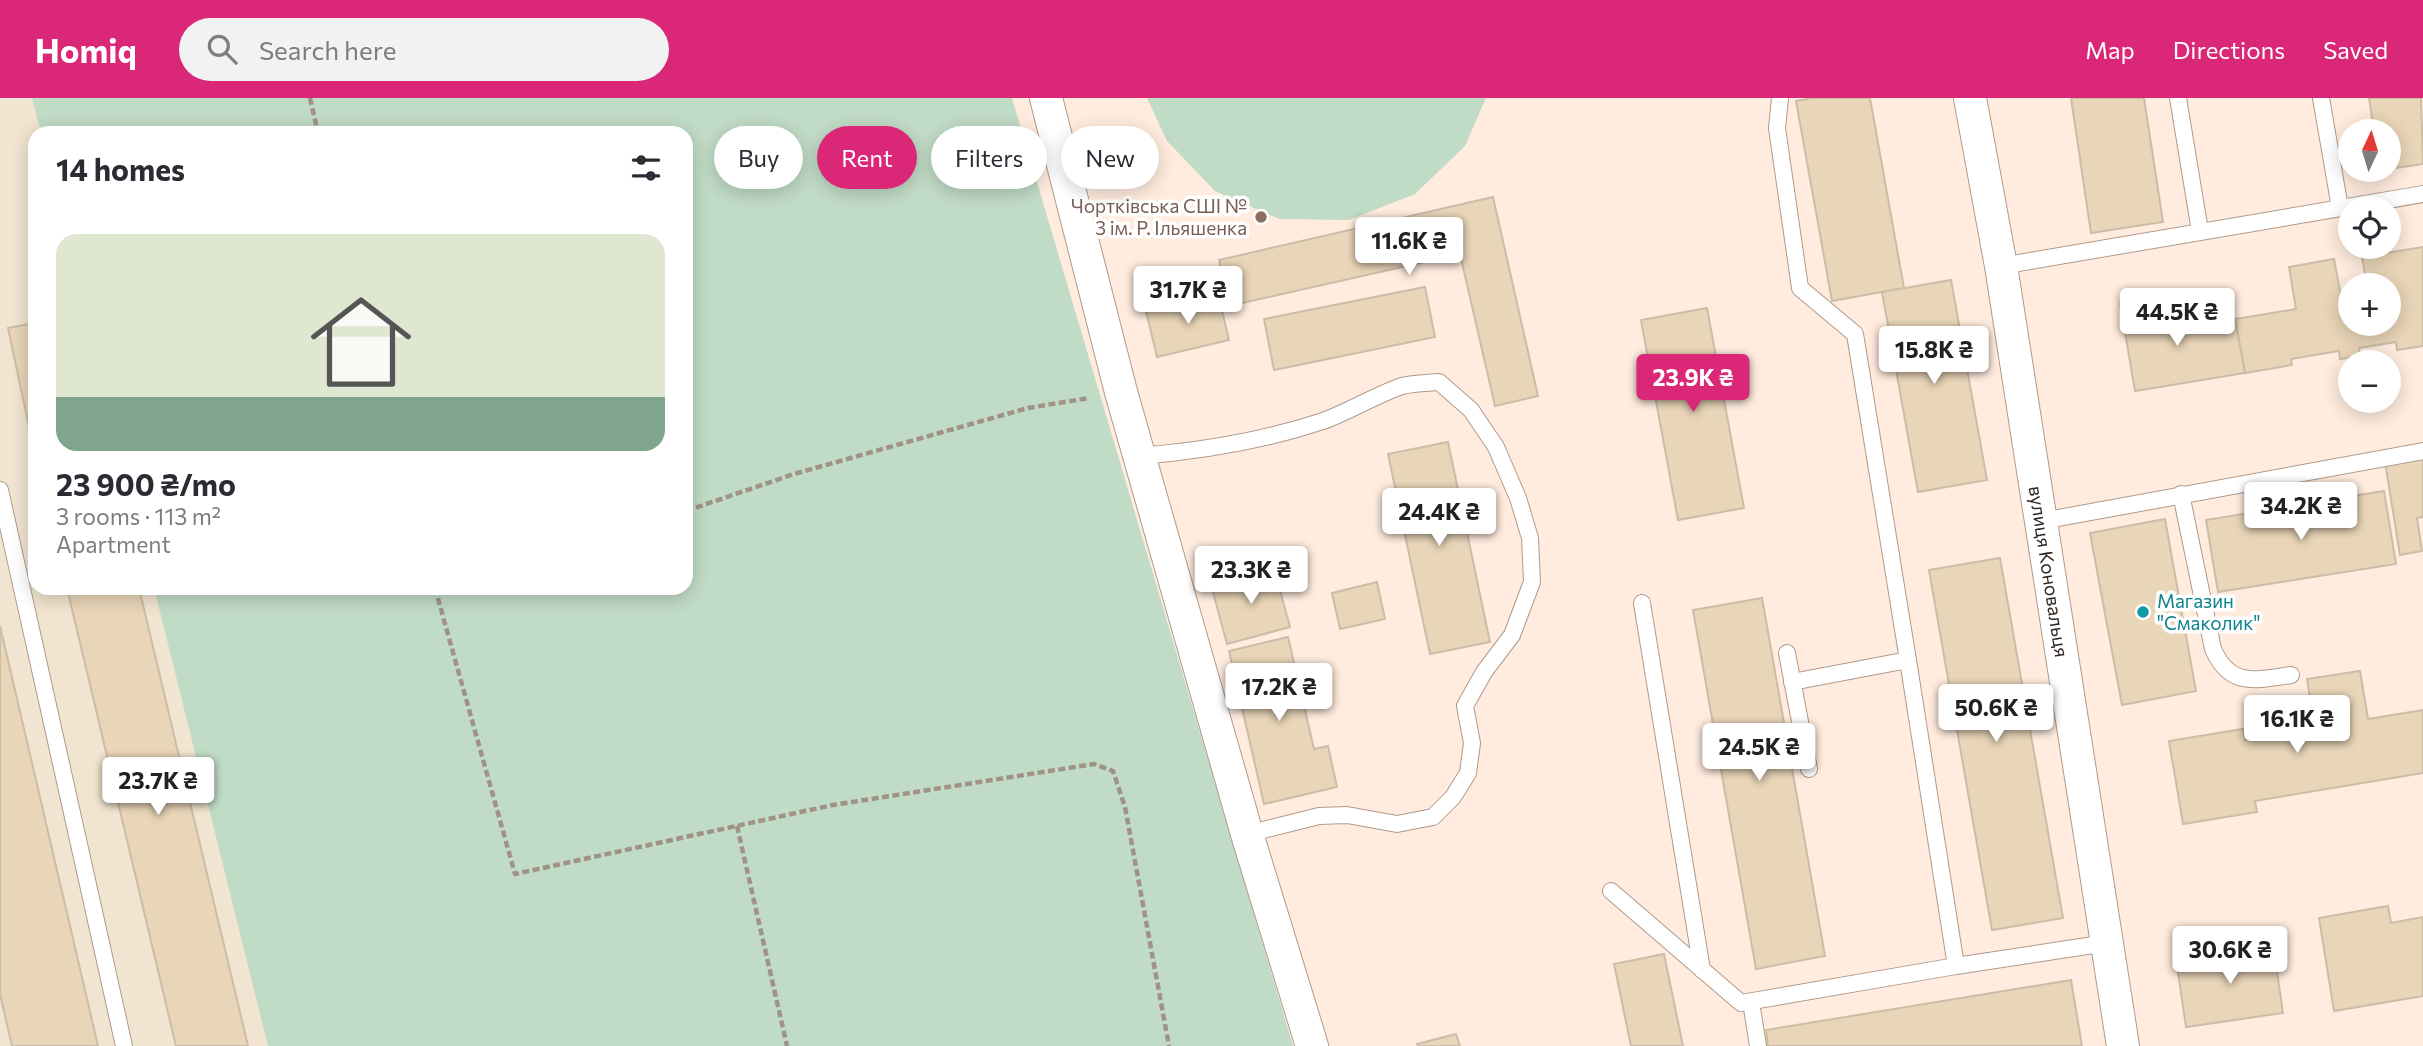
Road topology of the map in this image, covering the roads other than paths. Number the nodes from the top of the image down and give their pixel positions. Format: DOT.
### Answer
graph roads {
  1 [pos="1046,98"];
  2 [pos="1780,98"];
  3 [pos="1970,98"];
  4 [pos="2178,98"];
  5 [pos="2321,98"];
  6 [pos="2423,194"];
  7 [pos="2338,196"];
  8 [pos="2401,198"];
  9 [pos="2338,208"];
  10 [pos="2200,231"];
  11 [pos="2001,265"];
  12 [pos="2423,451"];
  13 [pos="1139,456"];
  14 [pos="0,489"];
  15 [pos="2181,494"];
  16 [pos="2042,521"];
  17 [pos="1642,603"];
  18 [pos="1787,653"];
  19 [pos="1908,660"];
  20 [pos="2291,675"];
  21 [pos="1793,682"];
  22 [pos="1809,769"];
  23 [pos="1247,834"];
  24 [pos="1611,891"];
  25 [pos="2107,943"];
  26 [pos="1956,966"];
  27 [pos="1702,970"];
  28 [pos="1751,1002"];
  29 [pos="124,1046"];
  30 [pos="1312,1046"];
  31 [pos="1758,1046"];
  32 [pos="2123,1046"];
  1 -- 13 [label="street"];
  2 -- 19 [label="lane"];
  3 -- 11 [label="street, вулиця Коновальця"];
  4 -- 10 [label="lane"];
  5 -- 7 [label="lane"];
  6 -- 8 [label="lane"];
  9 -- 10 [label="lane"];
  10 -- 11 [label="lane"];
  11 -- 16 [label="street, вулиця Коновальця"];
  12 -- 15 [label="lane"];
  13 -- 23 [label="street"];
  13 -- 23 [label="lane"];
  14 -- 29 [label="lane"];
  15 -- 16 [label="lane"];
  15 -- 20 [label="lane"];
  16 -- 25 [label="street, вулиця Коновальця"];
  17 -- 27 [label="lane"];
  18 -- 21 [label="lane"];
  19 -- 21 [label="lane"];
  19 -- 26 [label="lane"];
  21 -- 22 [label="lane"];
  23 -- 30 [label="street"];
  24 -- 27 [label="lane"];
  25 -- 26 [label="lane"];
  25 -- 32 [label="street, вулиця Коновальця"];
  26 -- 28 [label="lane"];
  27 -- 28 [label="lane"];
  28 -- 31 [label="lane"];
}
